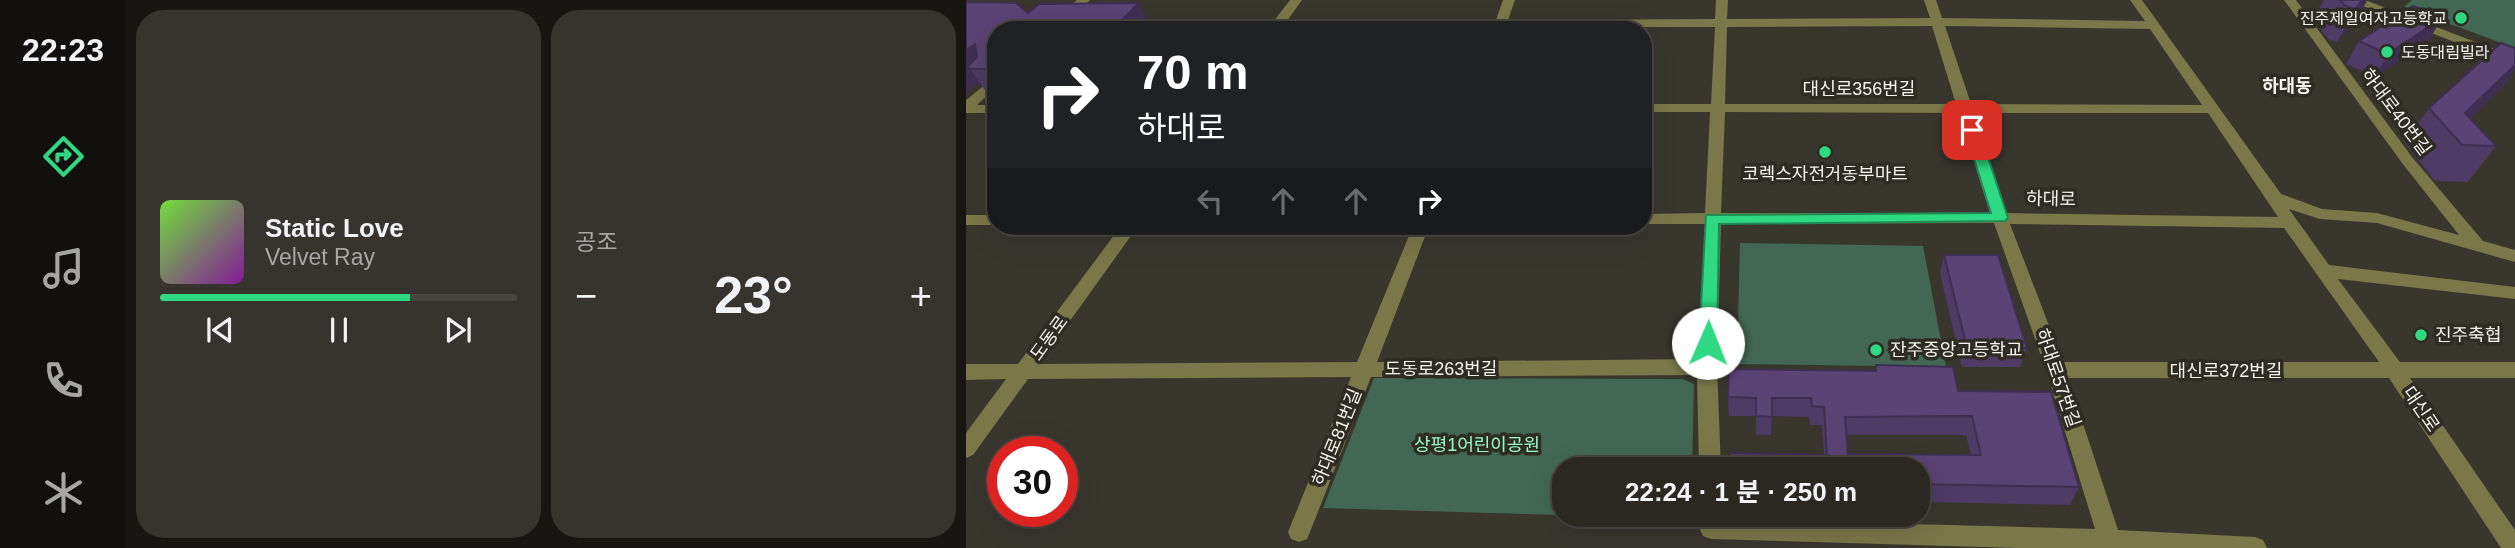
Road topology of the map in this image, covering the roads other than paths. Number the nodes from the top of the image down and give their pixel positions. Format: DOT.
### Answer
graph roads {
  1 [pos="1083,0"];
  2 [pos="1296,0"];
  3 [pos="1509,0"];
  4 [pos="1723,0"];
  5 [pos="1930,0"];
  6 [pos="2136,0"];
  7 [pos="2290,0"];
  8 [pos="2354,0"];
  9 [pos="1056,21"];
  10 [pos="1281,21"];
  11 [pos="1501,21"];
  12 [pos="1937,22"];
  13 [pos="1721,24"];
  14 [pos="1652,25"];
  15 [pos="2154,25"];
  16 [pos="2515,62"];
  17 [pos="987,88"];
  18 [pos="966,108"];
  19 [pos="1652,108"];
  20 [pos="1717,108"];
  21 [pos="1965,108"];
  22 [pos="987,109"];
  23 [pos="2210,109"];
  24 [pos="2275,198"];
  25 [pos="2000,218"];
  26 [pos="1652,219"];
  27 [pos="1711,219"];
  28 [pos="966,220"];
  29 [pos="987,220"];
  30 [pos="2289,223"];
  31 [pos="1124,235"];
  32 [pos="1417,235"];
  33 [pos="2476,244"];
  34 [pos="2515,256"];
  35 [pos="2326,271"];
  36 [pos="2515,293"];
  37 [pos="1707,367"];
  38 [pos="1364,370"];
  39 [pos="2056,370"];
  40 [pos="2515,370"];
  41 [pos="966,372"];
  42 [pos="1025,372"];
  43 [pos="2396,372"];
  44 [pos="966,449"];
  45 [pos="1710,457"];
  46 [pos="1712,527"];
  47 [pos="1299,531"];
  48 [pos="2110,540"];
  49 [pos="2255,548"];
  50 [pos="2514,548"];
  1 -- 9 [label="street"];
  2 -- 10 [label="street"];
  3 -- 11 [label="street"];
  4 -- 13 [label="street"];
  5 -- 12 [label="street, 하대로57번길"];
  6 -- 15 [label="street, 대신로"];
  7 -- 33 [label="street, 하대로40번길"];
  8 -- 16 [label="street"];
  12 -- 13 [label="street"];
  12 -- 15 [label="street"];
  12 -- 21 [label="street, 하대로57번길"];
  13 -- 14 [label="street"];
  13 -- 20 [label="street"];
  15 -- 23 [label="street, 대신로"];
  17 -- 18 [label="street"];
  18 -- 22 [label="street"];
  19 -- 20 [label="street, 대신로356번길"];
  20 -- 21 [label="street, 대신로356번길"];
  20 -- 27 [label="street"];
  21 -- 23 [label="street, 대신로356번길"];
  21 -- 25 [label="street, 하대로57번길"];
  23 -- 24 [label="street, 대신로"];
  24 -- 30 [label="street, 대신로"];
  24 -- 33 [label="street"];
  25 -- 27 [label="street, 하대로"];
  25 -- 30 [label="street, 하대로"];
  25 -- 39 [label="street, 하대로57번길"];
  26 -- 27 [label="street, 하대로"];
  27 -- 37 [label="street"];
  28 -- 29 [label="street"];
  30 -- 35 [label="street, 대신로"];
  31 -- 42 [label="street, 도동로"];
  32 -- 38 [label="street, 하대로81번길"];
  33 -- 34 [label="street"];
  35 -- 36 [label="street"];
  35 -- 43 [label="street, 대신로"];
  37 -- 38 [label="street, 도동로263번길"];
  37 -- 45 [label="street"];
  38 -- 42 [label="street, 도동로263번길"];
  38 -- 47 [label="street, 하대로81번길"];
  39 -- 43 [label="street, 대신로372번길"];
  39 -- 48 [label="street, 하대로57번길"];
  40 -- 43 [label="street, 대신로372번길"];
  41 -- 42 [label="street, 도동로263번길"];
  42 -- 44 [label="street, 도동로"];
  43 -- 50 [label="street, 대신로"];
  46 -- 48 [label="street"];
  48 -- 49 [label="street"];
}
